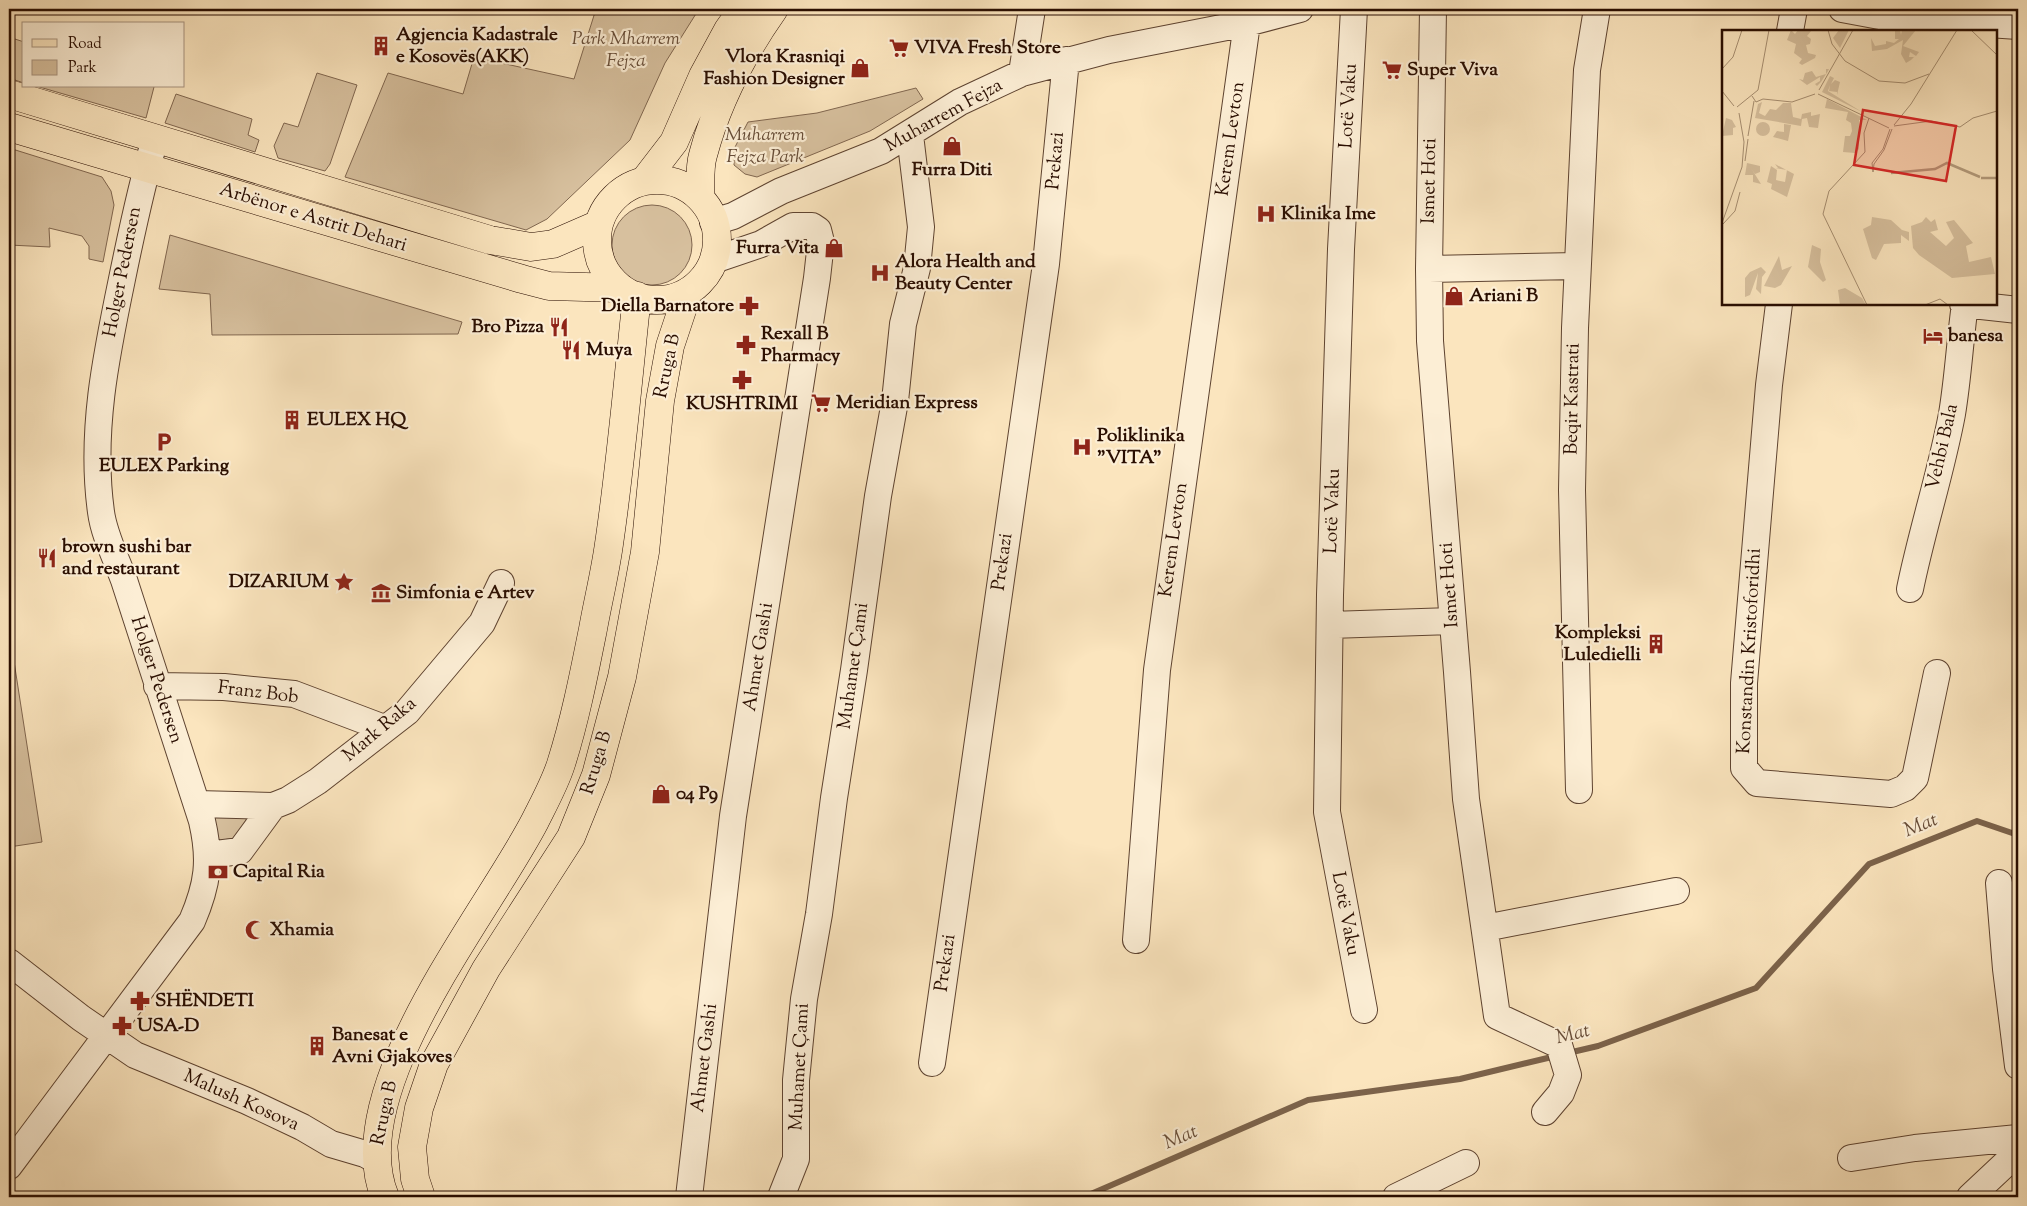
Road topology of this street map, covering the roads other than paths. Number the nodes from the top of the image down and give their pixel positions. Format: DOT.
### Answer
graph roads {
  1 [pos="743,9"];
  2 [pos="774,9"];
  3 [pos="1032,9"];
  4 [pos="1300,9"];
  5 [pos="1354,9"];
  6 [pos="1434,9"];
  7 [pos="1597,9"];
  8 [pos="1794,9"];
  9 [pos="1842,9"];
  10 [pos="1885,13"];
  11 [pos="1247,23"];
  12 [pos="2018,26"];
  13 [pos="1790,30"];
  14 [pos="1066,60"];
  15 [pos="1022,73"];
  16 [pos="9,94"];
  17 [pos="9,126"];
  18 [pos="910,135"];
  19 [pos="155,139"];
  20 [pos="146,168"];
  21 [pos="644,181"];
  22 [pos="700,197"];
  23 [pos="713,222"];
  24 [pos="599,224"];
  25 [pos="714,260"];
  26 [pos="1578,266"];
  27 [pos="1428,269"];
  28 [pos="629,292"];
  29 [pos="688,292"];
  30 [pos="1779,305"];
  31 [pos="1964,305"];
  32 [pos="1973,305"];
  33 [pos="2018,310"];
  34 [pos="501,584"];
  35 [pos="1910,589"];
  36 [pos="1452,621"];
  37 [pos="1330,625"];
  38 [pos="1937,673"];
  39 [pos="157,686"];
  40 [pos="384,728"];
  41 [pos="1579,790"];
  42 [pos="197,804"];
  43 [pos="273,806"];
  44 [pos="208,856"];
  45 [pos="1999,883"];
  46 [pos="1676,891"];
  47 [pos="1485,928"];
  48 [pos="1136,940"];
  49 [pos="9,962"];
  50 [pos="1364,1010"];
  51 [pos="107,1036"];
  52 [pos="932,1063"];
  53 [pos="2018,1066"];
  54 [pos="1545,1112"];
  55 [pos="2018,1138"];
  56 [pos="2018,1152"];
  57 [pos="1851,1158"];
  58 [pos="376,1160"];
  59 [pos="1466,1163"];
  60 [pos="9,1166"];
  61 [pos="385,1197"];
  62 [pos="422,1197"];
  63 [pos="689,1197"];
  64 [pos="781,1197"];
  65 [pos="1396,1197"];
  66 [pos="1970,1197"];
  1 -- 21 [label="main road"];
  2 -- 22 [label="main road"];
  3 -- 15 [label="street"];
  4 -- 11 [label="street, Muharrem Fejza"];
  5 -- 37 [label="street, Lotë Vaku"];
  6 -- 27 [label="street, Ismet Hoti"];
  7 -- 26 [label="street, Beqir Kastrati"];
  8 -- 13 [label="street"];
  9 -- 10 [label="street"];
  10 -- 12 [label="street"];
  11 -- 14 [label="street, Muharrem Fejza"];
  11 -- 48 [label="street, Kerem Levton"];
  14 -- 15 [label="street, Muharrem Fejza"];
  14 -- 52 [label="street, Prekazi"];
  15 -- 18 [label="street, Muharrem Fejza"];
  16 -- 19 [label="main road, Arbënor e Astrit Dehari"];
  17 -- 20 [label="main road, Arbënor e Astrit Dehari"];
  18 -- 23 [label="street, Muharrem Fejza"];
  18 -- 64 [label="street, Muhamet Çami"];
  19 -- 20 [label="street, Holger Pedersen"];
  19 -- 24 [label="main road, Arbënor e Astrit Dehari"];
  20 -- 28 [label="main road, Arbënor e Astrit Dehari"];
  20 -- 39 [label="street, Holger Pedersen"];
  21 -- 22 [label="main road"];
  21 -- 24 [label="main road"];
  22 -- 23 [label="main road"];
  23 -- 25 [label="main road"];
  24 -- 28 [label="main road"];
  25 -- 29 [label="main road"];
  25 -- 63 [label="street, Ahmet Gashi"];
  26 -- 27 [label="street"];
  26 -- 41 [label="street, Beqir Kastrati"];
  27 -- 36 [label="street, Ismet Hoti"];
  28 -- 29 [label="main road"];
  28 -- 58 [label="main road, Rruga B"];
  29 -- 62 [label="main road, Rruga B"];
  30 -- 38 [label="street, Konstandin Kristoforidhi"];
  31 -- 35 [label="street, Vehbi Bala"];
  32 -- 33 [label="street"];
  34 -- 40 [label="street, Mark Raka"];
  36 -- 37 [label="street"];
  36 -- 47 [label="street, Ismet Hoti"];
  37 -- 50 [label="street, Lotë Vaku"];
  39 -- 40 [label="street, Franz Bob"];
  39 -- 42 [label="street, Holger Pedersen"];
  40 -- 43 [label="street, Mark Raka"];
  42 -- 43 [label="street, Mark Raka"];
  42 -- 44 [label="street, Holger Pedersen"];
  43 -- 44 [label="street, Mark Raka"];
  44 -- 51 [label="street, Holger Pedersen"];
  45 -- 53 [label="street"];
  46 -- 47 [label="street"];
  47 -- 54 [label="street, Ismet Hoti"];
  49 -- 51 [label="street, Malush Kosova"];
  51 -- 58 [label="street, Malush Kosova"];
  51 -- 60 [label="street, Holger Pedersen"];
  55 -- 57 [label="street"];
  56 -- 66 [label="street"];
  58 -- 61 [label="main road, Rruga B"];
  59 -- 65 [label="street"];
}
